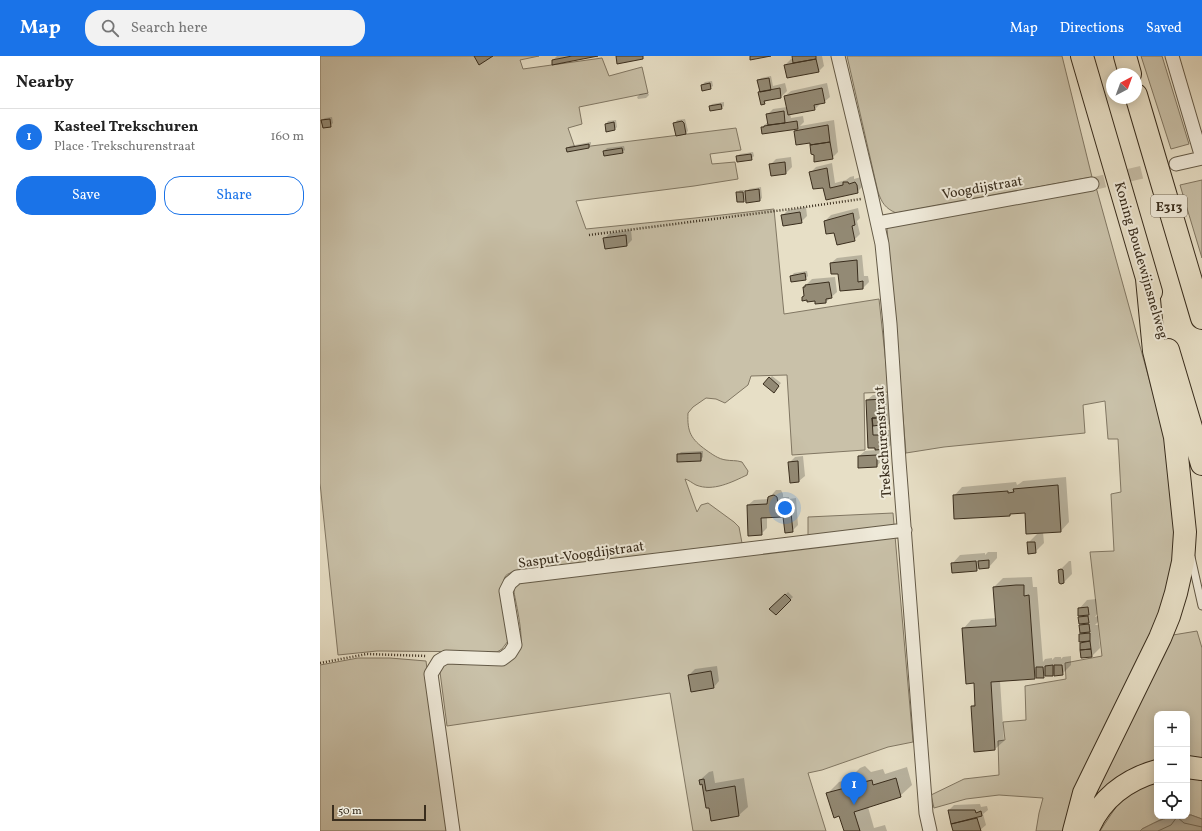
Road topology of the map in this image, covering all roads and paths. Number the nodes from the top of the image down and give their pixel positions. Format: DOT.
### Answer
graph roads {
  1 [pos="838,56"];
  2 [pos="1082,56"];
  3 [pos="1125,56"];
  4 [pos="1172,56"];
  5 [pos="1128,68"];
  6 [pos="1139,104"];
  7 [pos="1202,158"];
  8 [pos="1176,164"];
  9 [pos="1092,184"];
  10 [pos="872,198"];
  11 [pos="878,223"];
  12 [pos="589,235"];
  13 [pos="1147,279"];
  14 [pos="1202,318"];
  15 [pos="1202,464"];
  16 [pos="905,530"];
  17 [pos="1185,532"];
  18 [pos="1202,606"];
  19 [pos="438,661"];
  20 [pos="320,663"];
  21 [pos="1190,767"];
  22 [pos="1202,769"];
  23 [pos="1154,772"];
  24 [pos="453,831"];
  25 [pos="930,831"];
  26 [pos="1074,831"];
  27 [pos="1087,831"];
  1 -- 10 [label="street, Trekschurenstraat"];
  2 -- 13 [label="highway, Koning Boudewijnsnelweg"];
  3 -- 5 [label="highway"];
  4 -- 7 [label="street"];
  6 -- 14 [label="highway, E313"];
  7 -- 8 [label="street"];
  9 -- 11 [label="street, Voogdijstraat"];
  10 -- 11 [label="street, Trekschurenstraat"];
  10 -- 12 [label="path"];
  11 -- 16 [label="street, Trekschurenstraat"];
  13 -- 15 [label="highway, Koning Boudewijnsnelweg"];
  13 -- 17 [label="highway"];
  16 -- 19 [label="street, Sasput-Voogdijstraat"];
  16 -- 25 [label="street, Trekschurenstraat"];
  17 -- 18 [label="lane"];
  17 -- 26 [label="highway"];
  19 -- 20 [label="path"];
  19 -- 24 [label="street"];
  21 -- 22 [label="highway"];
  23 -- 27 [label="highway"];
}
